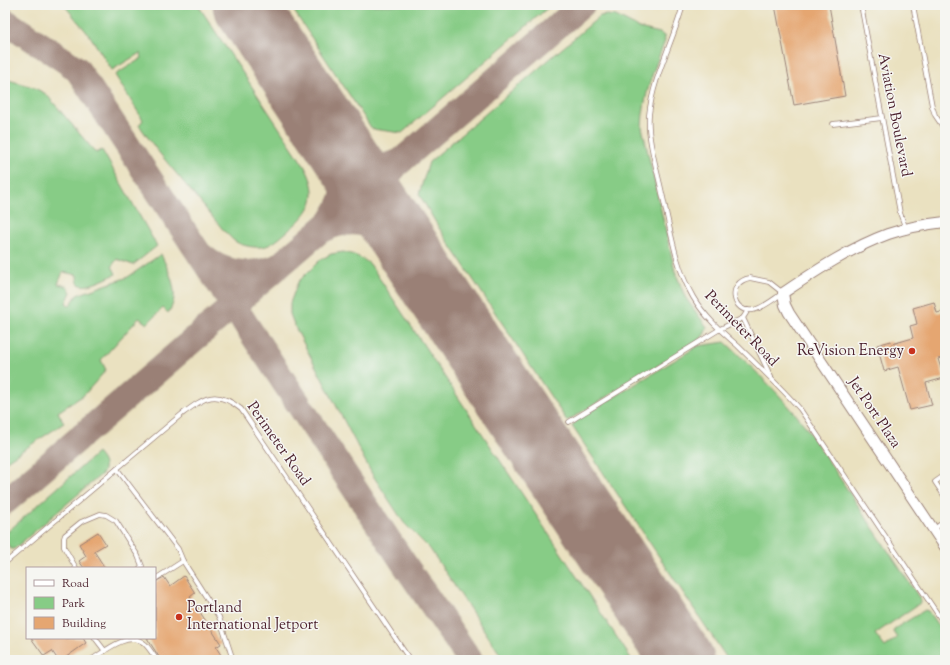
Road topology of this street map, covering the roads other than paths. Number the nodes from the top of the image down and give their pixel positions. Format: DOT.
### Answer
graph roads {
  1 [pos="682,5"];
  2 [pos="861,5"];
  3 [pos="913,5"];
  4 [pos="882,118"];
  5 [pos="833,124"];
  6 [pos="945,130"];
  7 [pos="945,222"];
  8 [pos="906,229"];
  9 [pos="783,293"];
  10 [pos="748,310"];
  11 [pos="743,318"];
  12 [pos="720,329"];
  13 [pos="773,379"];
  14 [pos="569,422"];
  15 [pos="117,469"];
  16 [pos="945,475"];
  17 [pos="945,497"];
  18 [pos="945,522"];
  19 [pos="933,529"];
  20 [pos="945,547"];
  21 [pos="183,561"];
  22 [pos="5,563"];
  23 [pos="75,567"];
  24 [pos="141,567"];
  25 [pos="156,578"];
  26 [pos="945,625"];
  27 [pos="96,639"];
  28 [pos="105,651"];
  29 [pos="91,660"];
  30 [pos="157,660"];
  31 [pos="233,660"];
  32 [pos="410,660"];
  1 -- 12 [label="lane, Perimeter Road"];
  2 -- 4 [label="lane, Aviation Boulevard"];
  3 -- 6 [label="lane"];
  4 -- 5 [label="lane"];
  4 -- 8 [label="lane, Aviation Boulevard"];
  7 -- 8 [label="street"];
  8 -- 9 [label="street"];
  9 -- 10 [label="lane"];
  9 -- 10 [label="lane"];
  9 -- 19 [label="street, Jet Port Plaza"];
  10 -- 11 [label="lane"];
  11 -- 12 [label="lane"];
  11 -- 13 [label="lane"];
  12 -- 13 [label="lane, Perimeter Road"];
  12 -- 14 [label="lane"];
  13 -- 26 [label="lane, Perimeter Road"];
  15 -- 21 [label="lane"];
  15 -- 22 [label="lane, Perimeter Road"];
  15 -- 32 [label="lane, Perimeter Road"];
  16 -- 17 [label="lane"];
  18 -- 19 [label="lane"];
  19 -- 20 [label="street, Jet Port Plaza"];
  21 -- 25 [label="lane"];
  21 -- 31 [label="lane"];
  23 -- 24 [label="lane"];
  27 -- 28 [label="lane"];
  28 -- 29 [label="lane"];
  28 -- 30 [label="lane"];
}
